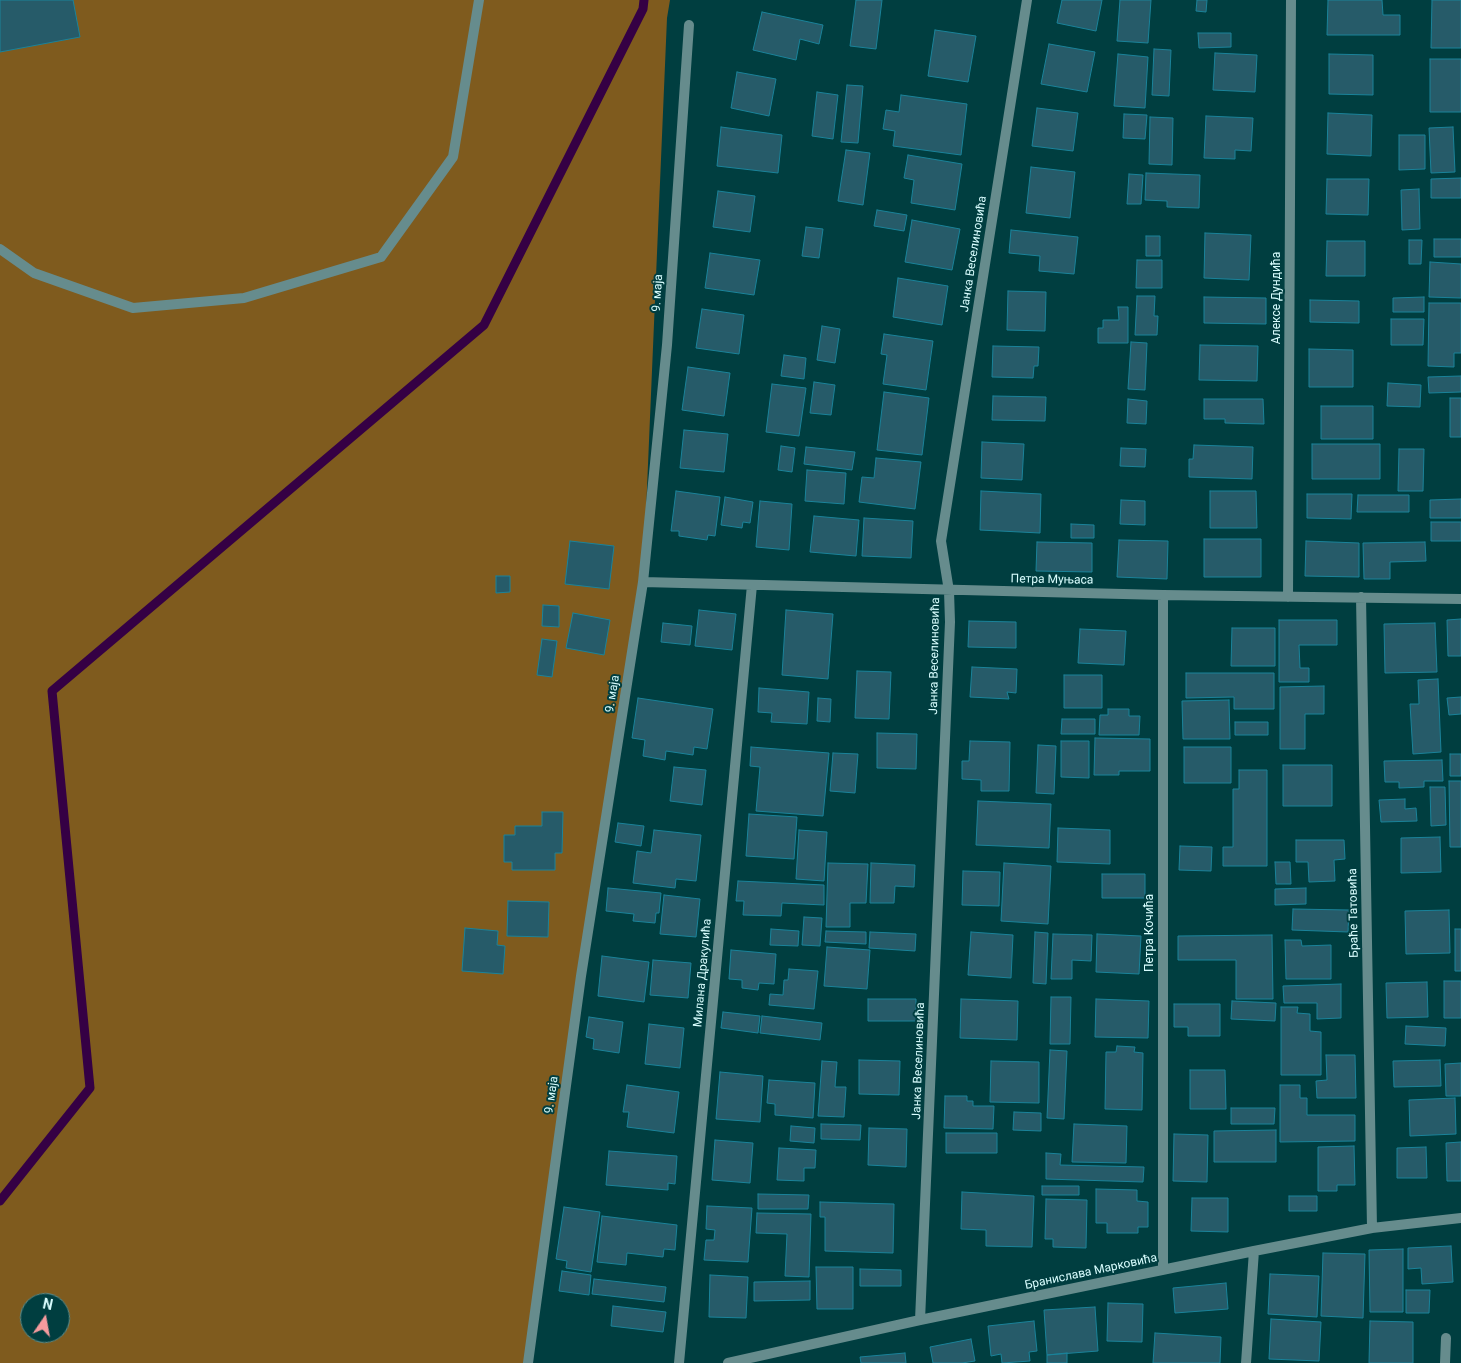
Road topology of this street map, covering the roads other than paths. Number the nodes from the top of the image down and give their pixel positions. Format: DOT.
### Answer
graph roads {
  1 [pos="479,0"];
  2 [pos="1027,0"];
  3 [pos="1291,0"];
  4 [pos="689,25"];
  5 [pos="0,250"];
  6 [pos="643,582"];
  7 [pos="752,585"];
  8 [pos="949,591"];
  9 [pos="1163,595"];
  10 [pos="1288,597"];
  11 [pos="1361,597"];
  12 [pos="1461,599"];
  13 [pos="1461,1218"];
  14 [pos="1372,1228"];
  15 [pos="1254,1251"];
  16 [pos="1163,1270"];
  17 [pos="920,1320"];
  18 [pos="1446,1338"];
  19 [pos="528,1363"];
  20 [pos="679,1363"];
  21 [pos="728,1363"];
  22 [pos="1246,1363"];
  23 [pos="1445,1363"];
  1 -- 5 [label="street"];
  2 -- 8 [label="street, Јанка Веселиновића"];
  3 -- 10 [label="street, Алексе Дундића"];
  4 -- 6 [label="street, 9. маја"];
  6 -- 7 [label="street, Петра Муњаса"];
  6 -- 19 [label="street, 9. маја"];
  7 -- 8 [label="street, Петра Муњаса"];
  7 -- 20 [label="street, Милана Дракулића"];
  8 -- 9 [label="street, Петра Муњаса"];
  8 -- 17 [label="street, Јанка Веселиновића"];
  9 -- 10 [label="street, Петра Муњаса"];
  9 -- 16 [label="street, Петра Кочића"];
  10 -- 11 [label="street, Петра Муњаса"];
  11 -- 12 [label="street, Петра Муњаса"];
  11 -- 14 [label="street, Браће Татовића"];
  13 -- 14 [label="street, Бранислава Марковића"];
  14 -- 15 [label="street, Бранислава Марковића"];
  15 -- 16 [label="street, Бранислава Марковића"];
  15 -- 22 [label="street"];
  16 -- 17 [label="street, Бранислава Марковића"];
  17 -- 21 [label="street, Бранислава Марковића"];
  18 -- 23 [label="street"];
}
